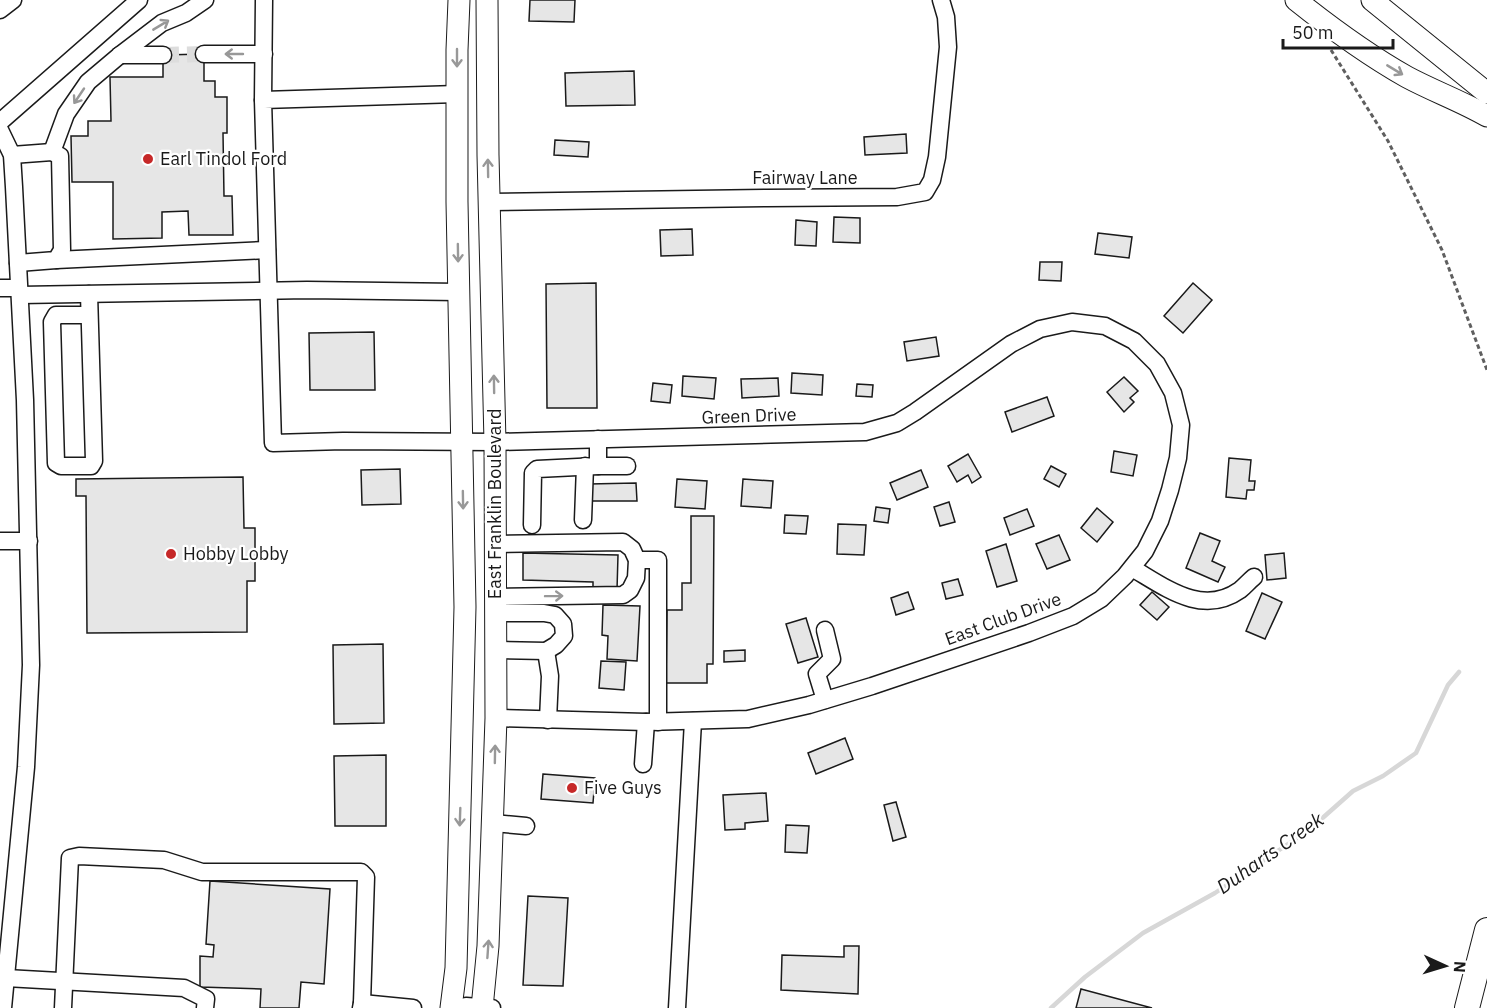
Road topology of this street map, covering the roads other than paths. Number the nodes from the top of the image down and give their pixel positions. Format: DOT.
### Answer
graph roads {
  1 [pos="13,0"];
  2 [pos="139,0"];
  3 [pos="205,0"];
  4 [pos="264,0"];
  5 [pos="459,0"];
  6 [pos="487,0"];
  7 [pos="941,0"];
  8 [pos="1296,0"];
  9 [pos="1372,0"];
  10 [pos="0,10"];
  11 [pos="204,54"];
  12 [pos="264,54"];
  13 [pos="120,55"];
  14 [pos="163,55"];
  15 [pos="1487,93"];
  16 [pos="457,94"];
  17 [pos="263,100"];
  18 [pos="1487,116"];
  19 [pos="0,122"];
  20 [pos="0,130"];
  21 [pos="52,152"];
  22 [pos="12,155"];
  23 [pos="489,202"];
  24 [pos="267,250"];
  25 [pos="56,260"];
  26 [pos="18,263"];
  27 [pos="0,288"];
  28 [pos="268,291"];
  29 [pos="20,292"];
  30 [pos="459,292"];
  31 [pos="89,294"];
  32 [pos="89,315"];
  33 [pos="1011,344"];
  34 [pos="598,439"];
  35 [pos="462,441"];
  36 [pos="495,442"];
  37 [pos="591,466"];
  38 [pos="627,466"];
  39 [pos="583,520"];
  40 [pos="532,525"];
  41 [pos="0,541"];
  42 [pos="29,541"];
  43 [pos="495,544"];
  44 [pos="637,560"];
  45 [pos="1132,568"];
  46 [pos="1254,577"];
  47 [pos="496,605"];
  48 [pos="825,630"];
  49 [pos="496,650"];
  50 [pos="546,651"];
  51 [pos="825,700"];
  52 [pos="496,718"];
  53 [pos="548,720"];
  54 [pos="652,722"];
  55 [pos="693,722"];
  56 [pos="644,764"];
  57 [pos="493,823"];
  58 [pos="526,826"];
  59 [pos="1487,930"];
  60 [pos="6,978"];
  61 [pos="64,981"];
  62 [pos="361,1005"];
  63 [pos="3,1008"];
  64 [pos="63,1008"];
  65 [pos="205,1008"];
  66 [pos="413,1008"];
  67 [pos="452,1008"];
  68 [pos="458,1008"];
  69 [pos="485,1008"];
  70 [pos="677,1008"];
  71 [pos="1467,1008"];
  1 -- 10 [label="street"];
  2 -- 19 [label="street"];
  13 -- 3 [label="street, one-way"];
  4 -- 12 [label="street"];
  5 -- 16 [label="main road, East Franklin Boulevard, one-way"];
  23 -- 6 [label="main road, East Franklin Boulevard, one-way"];
  7 -- 23 [label="street, Fairway Lane"];
  8 -- 18 [label="main road, one-way"];
  9 -- 15 [label="main road"];
  12 -- 11 [label="street, one-way"];
  12 -- 17 [label="street"];
  13 -- 14 [label="street"];
  13 -- 21 [label="street, one-way"];
  16 -- 17 [label="street"];
  16 -- 30 [label="main road, East Franklin Boulevard, one-way"];
  17 -- 24 [label="street"];
  20 -- 22 [label="street"];
  21 -- 22 [label="street"];
  21 -- 25 [label="street"];
  22 -- 26 [label="street"];
  36 -- 23 [label="main road, East Franklin Boulevard, one-way"];
  24 -- 25 [label="street"];
  24 -- 28 [label="street"];
  25 -- 26 [label="street"];
  26 -- 29 [label="street"];
  27 -- 29 [label="street"];
  28 -- 30 [label="street"];
  28 -- 31 [label="street"];
  28 -- 35 [label="street, Green Drive"];
  29 -- 31 [label="street"];
  29 -- 42 [label="street"];
  30 -- 35 [label="main road, East Franklin Boulevard"];
  31 -- 32 [label="street"];
  32 -- 32 [label="street"];
  33 -- 34 [label="street, Green Drive"];
  33 -- 45 [label="street, East Club Drive"];
  34 -- 36 [label="street, Green Drive"];
  34 -- 37 [label="street"];
  35 -- 36 [label="street, Green Drive"];
  35 -- 67 [label="main road, East Franklin Boulevard, one-way"];
  36 -- 43 [label="main road, East Franklin Boulevard"];
  37 -- 38 [label="street"];
  37 -- 39 [label="street"];
  37 -- 40 [label="street"];
  41 -- 42 [label="street"];
  42 -- 60 [label="street"];
  43 -- 44 [label="street"];
  43 -- 47 [label="main road, East Franklin Boulevard"];
  47 -- 44 [label="street, one-way"];
  44 -- 54 [label="street"];
  45 -- 46 [label="street"];
  45 -- 51 [label="street, East Club Drive"];
  47 -- 49 [label="main road, East Franklin Boulevard"];
  47 -- 50 [label="street"];
  48 -- 51 [label="street"];
  49 -- 50 [label="street"];
  49 -- 52 [label="main road, East Franklin Boulevard"];
  50 -- 53 [label="street"];
  51 -- 55 [label="street, East Club Drive"];
  52 -- 53 [label="street, East Club Drive"];
  57 -- 52 [label="main road, East Franklin Boulevard, one-way"];
  53 -- 54 [label="street, East Club Drive"];
  54 -- 55 [label="street, East Club Drive"];
  54 -- 56 [label="street"];
  55 -- 70 [label="street"];
  57 -- 58 [label="street"];
  69 -- 57 [label="main road, East Franklin Boulevard, one-way"];
  59 -- 71 [label="highway"];
  60 -- 61 [label="street"];
  60 -- 63 [label="street"];
  61 -- 62 [label="street"];
  61 -- 64 [label="street"];
  61 -- 65 [label="street"];
  62 -- 66 [label="street"];
  68 -- 69 [label="street"];
}
